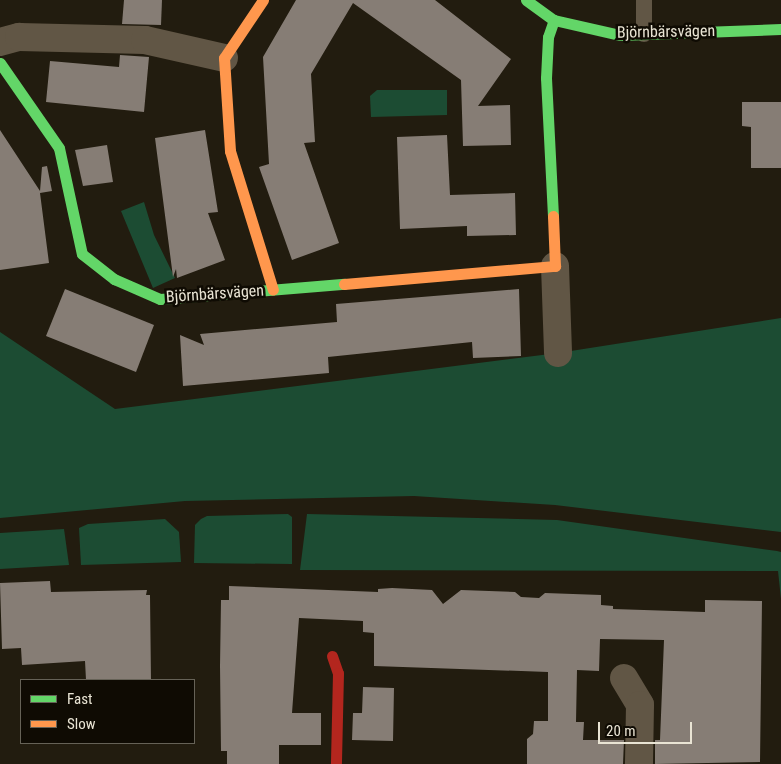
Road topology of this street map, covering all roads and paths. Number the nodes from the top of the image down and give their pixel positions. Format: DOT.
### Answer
graph roads {
  1 [pos="262,0"];
  2 [pos="526,0"];
  3 [pos="644,0"];
  4 [pos="554,20"];
  5 [pos="781,29"];
  6 [pos="644,34"];
  7 [pos="0,42"];
  8 [pos="224,58"];
  9 [pos="0,63"];
  10 [pos="555,266"];
  11 [pos="273,290"];
  12 [pos="558,353"];
  13 [pos="332,656"];
  14 [pos="624,678"];
  15 [pos="336,764"];
  16 [pos="639,764"];
  1 -- 8 [label="street"];
  2 -- 4 [label="street, Björnbärsvägen"];
  3 -- 6 [label="lane"];
  4 -- 6 [label="street, Björnbärsvägen"];
  4 -- 10 [label="street"];
  5 -- 6 [label="street, Björnbärsvägen"];
  7 -- 8 [label="street"];
  8 -- 11 [label="street, Björnbärsvägen"];
  9 -- 11 [label="street, Björnbärsvägen"];
  10 -- 11 [label="street, Björnbärsvägen"];
  10 -- 12 [label="street"];
  13 -- 15 [label="street"];
  14 -- 16 [label="street"];
}
